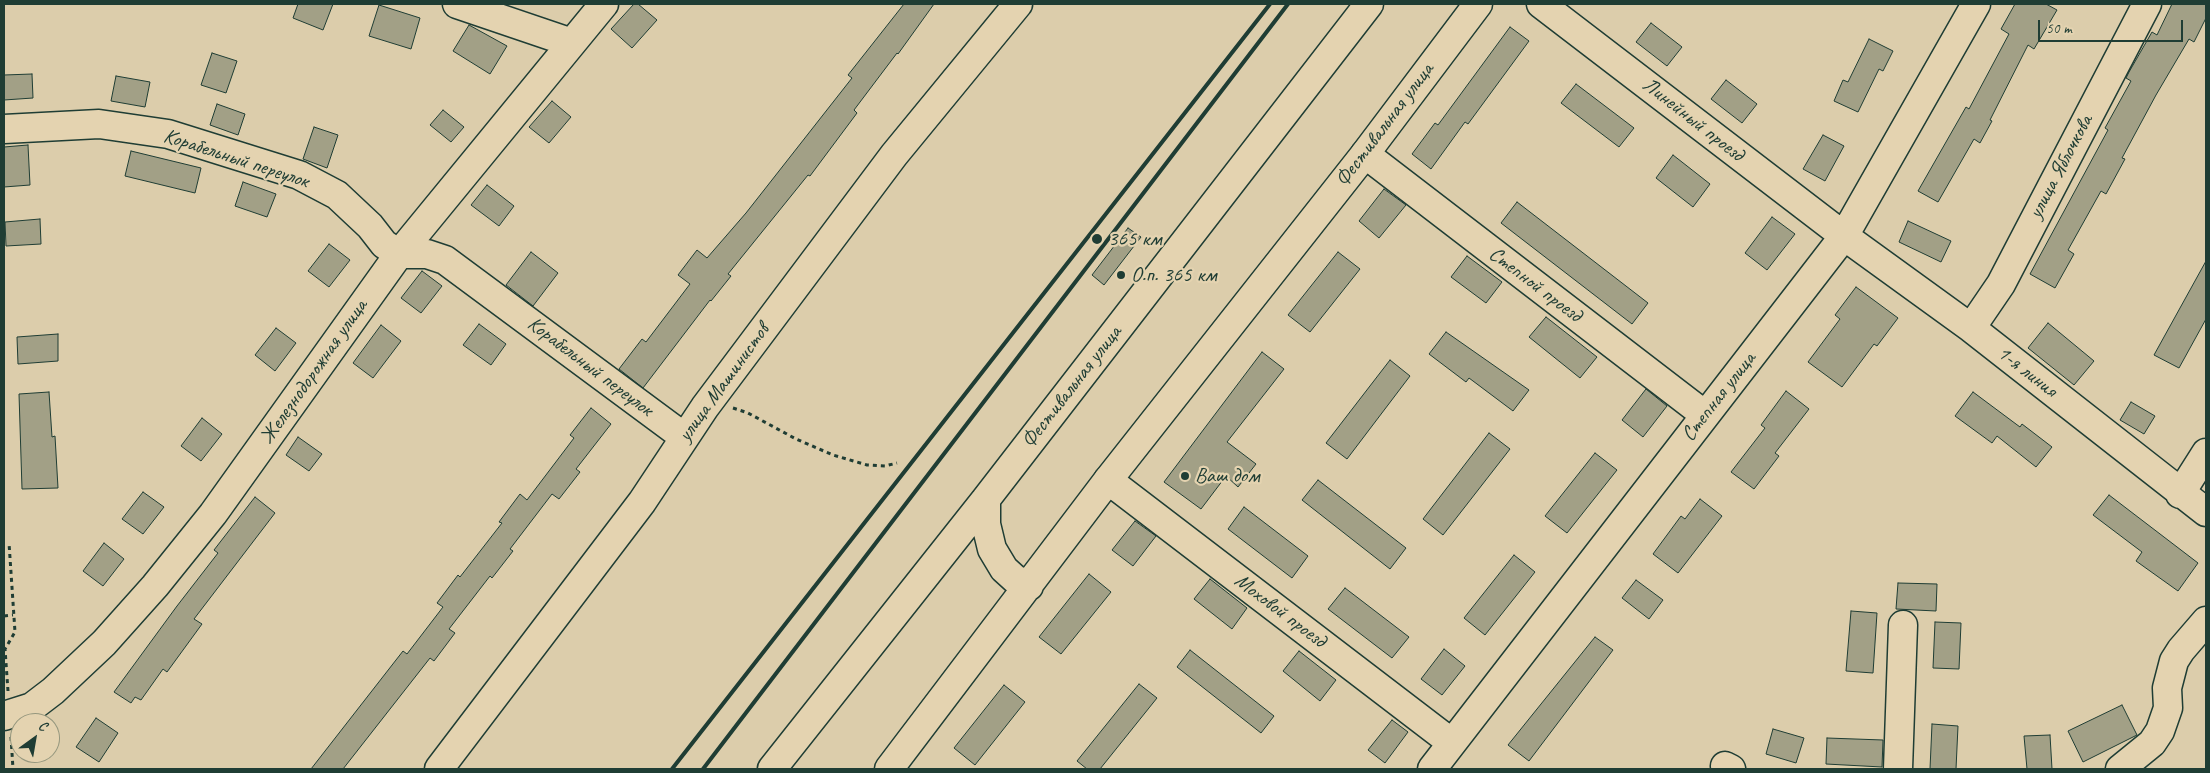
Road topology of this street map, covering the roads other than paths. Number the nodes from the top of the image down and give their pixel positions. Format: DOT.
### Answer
graph roads {
  1 [pos="457,4"];
  2 [pos="604,4"];
  3 [pos="1018,4"];
  4 [pos="1369,4"];
  5 [pos="1478,4"];
  6 [pos="1541,4"];
  7 [pos="1976,4"];
  8 [pos="2147,4"];
  9 [pos="572,43"];
  10 [pos="4,129"];
  11 [pos="1365,154"];
  12 [pos="1844,236"];
  13 [pos="398,254"];
  14 [pos="1971,328"];
  15 [pos="1706,415"];
  16 [pos="684,437"];
  17 [pos="2206,453"];
  18 [pos="1108,480"];
  19 [pos="2180,494"];
  20 [pos="986,499"];
  21 [pos="2206,512"];
  22 [pos="1029,586"];
  23 [pos="2206,621"];
  24 [pos="1903,625"];
  25 [pos="6,716"];
  26 [pos="1452,743"];
  27 [pos="439,769"];
  28 [pos="772,769"];
  29 [pos="890,769"];
  30 [pos="1432,769"];
  31 [pos="1898,769"];
  32 [pos="2120,769"];
  1 -- 9 [label="street"];
  2 -- 9 [label="street, Железнодорожная улица"];
  3 -- 16 [label="street, улица Машинистов"];
  4 -- 20 [label="street, Фестивальная улица"];
  5 -- 11 [label="street, Фестивальная улица"];
  6 -- 12 [label="street, Линейный проезд"];
  7 -- 12 [label="street, Степная улица"];
  8 -- 14 [label="street, улица Яблочкова"];
  9 -- 13 [label="street, Железнодорожная улица"];
  10 -- 13 [label="street, Корабельный переулок"];
  11 -- 15 [label="street, Степной проезд"];
  11 -- 18 [label="street, Фестивальная улица"];
  12 -- 14 [label="street, 1-я линия"];
  12 -- 15 [label="street, Степная улица"];
  13 -- 16 [label="street, Корабельный переулок"];
  13 -- 25 [label="street, Железнодорожная улица"];
  14 -- 19 [label="street, 1-я линия"];
  15 -- 26 [label="street, Степная улица"];
  16 -- 27 [label="street, улица Машинистов"];
  17 -- 19 [label="street"];
  18 -- 22 [label="street, Фестивальная улица"];
  18 -- 26 [label="street, Моховой проезд"];
  19 -- 21 [label="street, 1-я линия"];
  20 -- 22 [label="street"];
  20 -- 28 [label="street, Фестивальная улица"];
  22 -- 29 [label="street, Фестивальная улица"];
  23 -- 32 [label="street"];
  24 -- 31 [label="street"];
  26 -- 30 [label="street, Степная улица"];
}
